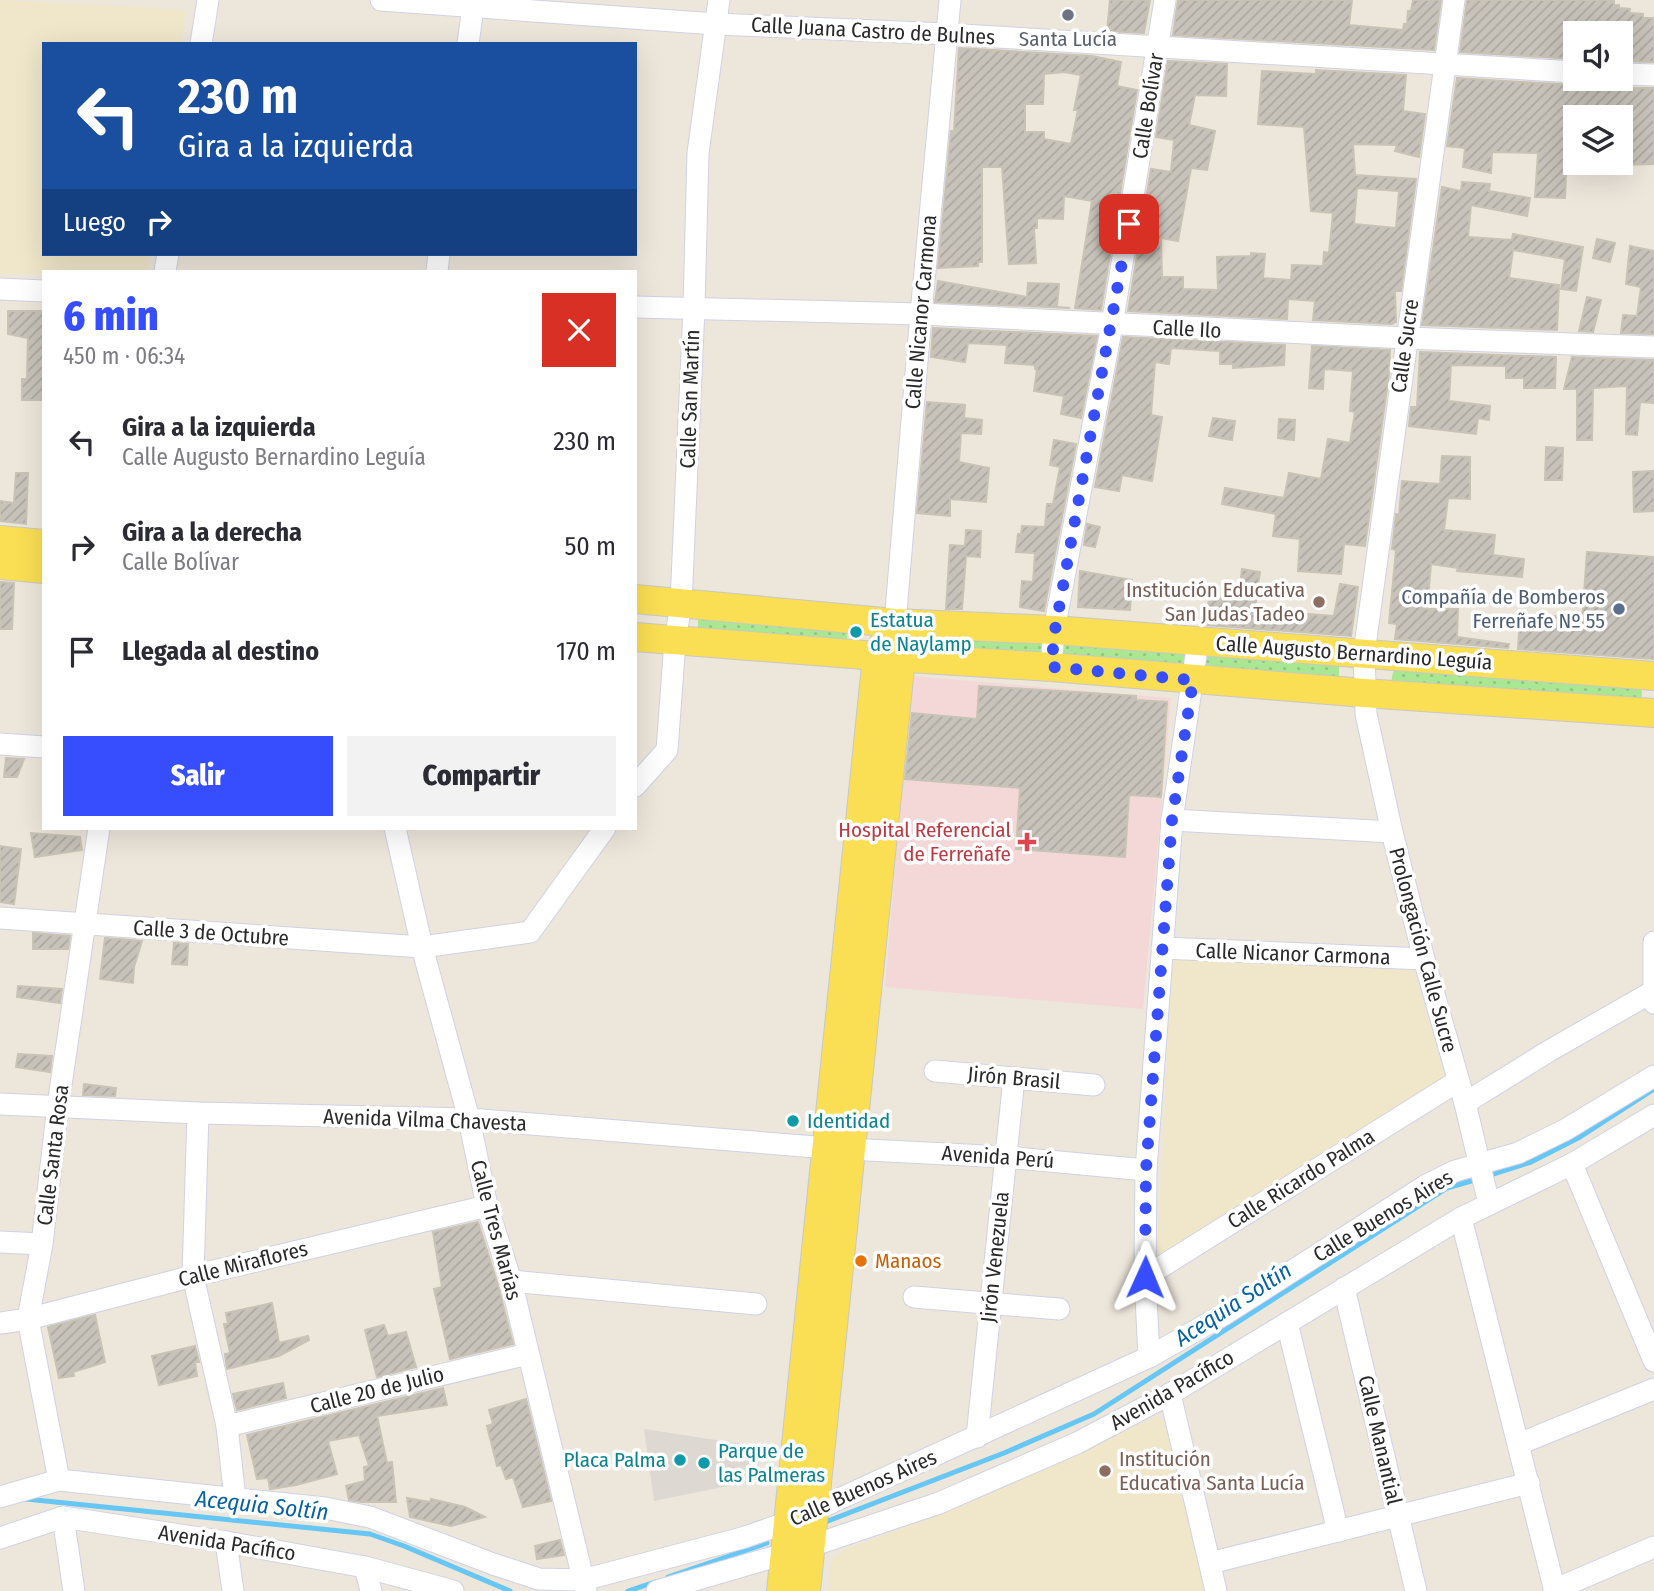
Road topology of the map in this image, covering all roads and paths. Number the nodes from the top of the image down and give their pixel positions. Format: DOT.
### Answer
graph roads {
  1 [pos="208,0"];
  2 [pos="381,0"];
  3 [pos="719,0"];
  4 [pos="950,0"];
  5 [pos="1165,0"];
  6 [pos="1454,0"];
  7 [pos="473,3"];
  8 [pos="716,23"];
  9 [pos="946,34"];
  10 [pos="201,42"];
  11 [pos="468,42"];
  12 [pos="1158,47"];
  13 [pos="1443,65"];
  14 [pos="1563,71"];
  15 [pos="1633,74"];
  16 [pos="1654,75"];
  17 [pos="0,289"];
  18 [pos="42,291"];
  19 [pos="637,307"];
  20 [pos="694,307"];
  21 [pos="920,314"];
  22 [pos="1112,325"];
  23 [pos="1406,338"];
  24 [pos="1654,347"];
  25 [pos="0,540"];
  26 [pos="42,544"];
  27 [pos="0,565"];
  28 [pos="42,569"];
  29 [pos="637,599"];
  30 [pos="681,604"];
  31 [pos="895,623"];
  32 [pos="1055,630"];
  33 [pos="637,637"];
  34 [pos="675,641"];
  35 [pos="1198,641"];
  36 [pos="1364,653"];
  37 [pos="889,657"];
  38 [pos="1051,667"];
  39 [pos="1654,676"];
  40 [pos="1193,680"];
  41 [pos="1364,693"];
  42 [pos="1654,713"];
  43 [pos="0,744"];
  44 [pos="42,747"];
  45 [pos="637,784"];
  46 [pos="1172,820"];
  47 [pos="99,830"];
  48 [pos="394,830"];
  49 [pos="604,830"];
  50 [pos="1392,832"];
  51 [pos="0,918"];
  52 [pos="85,925"];
  53 [pos="1654,942"];
  54 [pos="422,947"];
  55 [pos="1162,948"];
  56 [pos="1424,959"];
  57 [pos="1653,999"];
  58 [pos="935,1071"];
  59 [pos="1654,1076"];
  60 [pos="1014,1078"];
  61 [pos="1458,1081"];
  62 [pos="1094,1084"];
  63 [pos="1465,1103"];
  64 [pos="0,1104"];
  65 [pos="58,1105"];
  66 [pos="198,1113"];
  67 [pos="1654,1115"];
  68 [pos="469,1119"];
  69 [pos="839,1148"];
  70 [pos="1006,1157"];
  71 [pos="1572,1164"];
  72 [pos="1146,1170"];
  73 [pos="1484,1181"];
  74 [pos="487,1206"];
  75 [pos="1461,1218"];
  76 [pos="0,1242"];
  77 [pos="42,1244"];
  78 [pos="193,1276"];
  79 [pos="1145,1277"];
  80 [pos="510,1281"];
  81 [pos="1344,1288"];
  82 [pos="914,1297"];
  83 [pos="991,1303"];
  84 [pos="756,1304"];
  85 [pos="1059,1309"];
  86 [pos="28,1319"];
  87 [pos="0,1323"];
  88 [pos="1287,1323"];
  89 [pos="528,1354"];
  90 [pos="1149,1357"];
  91 [pos="1654,1361"];
  92 [pos="1654,1389"];
  93 [pos="1170,1394"];
  94 [pos="227,1426"];
  95 [pos="976,1437"];
  96 [pos="1519,1444"];
  97 [pos="59,1480"];
  98 [pos="1529,1483"];
  99 [pos="0,1497"];
  100 [pos="235,1499"];
  101 [pos="814,1511"];
  102 [pos="1398,1516"];
  103 [pos="63,1517"];
  104 [pos="789,1522"];
  105 [pos="1338,1531"];
  106 [pos="0,1538"];
  107 [pos="226,1542"];
  108 [pos="1654,1548"];
  109 [pos="798,1550"];
  110 [pos="1210,1563"];
  111 [pos="365,1567"];
  112 [pos="585,1587"];
  113 [pos="1554,1590"];
  114 [pos="74,1591"];
  115 [pos="233,1591"];
  116 [pos="371,1591"];
  117 [pos="453,1591"];
  118 [pos="657,1591"];
  119 [pos="781,1591"];
  120 [pos="806,1591"];
  121 [pos="1216,1591"];
  122 [pos="1416,1591"];
  1 -- 10 [label="street"];
  2 -- 7 [label="street, Calle Juana Castro de Bulnes"];
  3 -- 8 [label="street, Calle San Martín"];
  4 -- 9 [label="street, Calle Nicanor Carmona"];
  5 -- 12 [label="street, Calle Bolívar"];
  6 -- 13 [label="street, Calle Sucre"];
  7 -- 8 [label="street, Calle Juana Castro de Bulnes"];
  7 -- 11 [label="street"];
  8 -- 9 [label="street, Calle Juana Castro de Bulnes"];
  8 -- 20 [label="street, Calle San Martín"];
  9 -- 12 [label="street, Calle Juana Castro de Bulnes"];
  9 -- 21 [label="street, Calle Nicanor Carmona"];
  12 -- 13 [label="street, Calle Juana Castro de Bulnes"];
  12 -- 22 [label="street, Calle Bolívar"];
  13 -- 14 [label="street, Calle Juana Castro de Bulnes"];
  13 -- 23 [label="street, Calle Sucre"];
  15 -- 16 [label="street"];
  17 -- 18 [label="street"];
  19 -- 20 [label="street, Calle Ilo"];
  20 -- 21 [label="street, Calle Ilo"];
  20 -- 30 [label="street, Calle San Martín"];
  21 -- 22 [label="street, Calle Ilo"];
  21 -- 31 [label="street, Calle Nicanor Carmona"];
  22 -- 23 [label="street, Calle Ilo"];
  22 -- 32 [label="street, Calle Bolívar"];
  23 -- 24 [label="street, Calle Ilo"];
  23 -- 36 [label="street, Calle Sucre"];
  25 -- 26 [label="main road"];
  27 -- 28 [label="main road"];
  29 -- 30 [label="main road, Calle Augusto Bernardino Leguía"];
  30 -- 31 [label="main road, Calle Augusto Bernardino Leguía"];
  30 -- 34 [label="street, Calle San Martín"];
  31 -- 32 [label="main road, Calle Augusto Bernardino Leguía"];
  31 -- 37 [label="main road"];
  32 -- 35 [label="main road, Calle Augusto Bernardino Leguía"];
  32 -- 38 [label="street, Calle Bolívar"];
  33 -- 34 [label="main road, Calle Augusto Bernardino Leguía"];
  34 -- 37 [label="main road, Calle Augusto Bernardino Leguía"];
  34 -- 45 [label="street, Calle San Martín"];
  35 -- 36 [label="main road, Calle Augusto Bernardino Leguía"];
  35 -- 40 [label="street"];
  36 -- 39 [label="main road, Calle Augusto Bernardino Leguía"];
  36 -- 41 [label="street, Calle Sucre"];
  37 -- 38 [label="main road, Calle Augusto Bernardino Leguía"];
  37 -- 69 [label="main road"];
  38 -- 40 [label="main road, Calle Augusto Bernardino Leguía"];
  40 -- 41 [label="main road, Calle Augusto Bernardino Leguía"];
  40 -- 46 [label="street"];
  41 -- 42 [label="main road, Calle Augusto Bernardino Leguía"];
  41 -- 50 [label="street, Prolongación Calle Sucre"];
  43 -- 44 [label="street"];
  46 -- 50 [label="street"];
  46 -- 55 [label="street"];
  47 -- 52 [label="street, Calle Santa Rosa"];
  48 -- 54 [label="street, Calle Tres Marías"];
  49 -- 54 [label="street"];
  50 -- 56 [label="street, Prolongación Calle Sucre"];
  51 -- 52 [label="street, Calle 3 de Octubre"];
  52 -- 54 [label="street, Calle 3 de Octubre"];
  52 -- 65 [label="street, Calle Santa Rosa"];
  53 -- 57 [label="street"];
  54 -- 68 [label="street, Calle Tres Marías"];
  55 -- 56 [label="street, Calle Nicanor Carmona"];
  55 -- 72 [label="street"];
  56 -- 61 [label="street, Prolongación Calle Sucre"];
  57 -- 63 [label="street"];
  58 -- 60 [label="street, Jirón Brasil"];
  59 -- 73 [label="street, Calle Buenos Aires"];
  60 -- 62 [label="street, Jirón Brasil"];
  60 -- 70 [label="street, Jirón Venezuela"];
  61 -- 63 [label="street, Prolongación Calle Sucre"];
  61 -- 79 [label="street, Calle Ricardo Palma"];
  63 -- 73 [label="street, Prolongación Calle Sucre"];
  64 -- 65 [label="street, Avenida Vilma Chavesta"];
  65 -- 66 [label="street, Avenida Vilma Chavesta"];
  65 -- 77 [label="street, Calle Santa Rosa"];
  66 -- 68 [label="street, Avenida Vilma Chavesta"];
  66 -- 78 [label="street"];
  67 -- 71 [label="street, Avenida Pacífico"];
  68 -- 69 [label="street, Avenida Vilma Chavesta"];
  68 -- 74 [label="street, Calle Tres Marías"];
  69 -- 70 [label="street, Avenida Perú"];
  69 -- 101 [label="main road"];
  69 -- 104 [label="main road"];
  70 -- 72 [label="street, Avenida Perú"];
  70 -- 83 [label="street, Jirón Venezuela"];
  71 -- 73 [label="street, Avenida Pacífico"];
  71 -- 91 [label="street"];
  72 -- 79 [label="street"];
  73 -- 75 [label="street, Avenida Pacífico"];
  73 -- 90 [label="street, Calle Buenos Aires"];
  74 -- 78 [label="street, Calle Miraflores"];
  74 -- 80 [label="street, Calle Tres Marías"];
  75 -- 81 [label="street, Avenida Pacífico"];
  75 -- 96 [label="street"];
  76 -- 77 [label="street"];
  77 -- 86 [label="street, Calle Santa Rosa"];
  78 -- 86 [label="street, Calle Miraflores"];
  78 -- 94 [label="street"];
  79 -- 90 [label="street"];
  80 -- 84 [label="street"];
  80 -- 89 [label="street, Calle Tres Marías"];
  81 -- 88 [label="street, Avenida Pacífico"];
  81 -- 102 [label="street, Calle Manantial"];
  82 -- 83 [label="street"];
  83 -- 85 [label="street"];
  83 -- 95 [label="street, Jirón Venezuela"];
  86 -- 87 [label="street, Calle Miraflores"];
  86 -- 97 [label="street, Calle Santa Rosa"];
  88 -- 93 [label="street, Avenida Pacífico"];
  88 -- 105 [label="street"];
  89 -- 94 [label="street, Calle 20 de Julio"];
  89 -- 112 [label="street, Calle Tres Marías"];
  90 -- 95 [label="street, Calle Buenos Aires"];
  92 -- 96 [label="street"];
  93 -- 109 [label="street, Avenida Pacífico"];
  93 -- 110 [label="street"];
  94 -- 100 [label="street"];
  95 -- 101 [label="street, Calle Buenos Aires"];
  96 -- 98 [label="street"];
  97 -- 99 [label="street, Calle Buenos Aires"];
  97 -- 100 [label="street, Calle Buenos Aires"];
  98 -- 102 [label="street"];
  98 -- 113 [label="street"];
  100 -- 112 [label="street, Calle Buenos Aires"];
  101 -- 104 [label="street, Calle Buenos Aires"];
  101 -- 109 [label="main road"];
  102 -- 105 [label="street"];
  102 -- 122 [label="street, Calle Manantial"];
  103 -- 106 [label="street, Avenida Pacífico"];
  103 -- 107 [label="street, Avenida Pacífico"];
  103 -- 114 [label="street"];
  104 -- 109 [label="main road"];
  104 -- 112 [label="street, Calle Buenos Aires"];
  105 -- 110 [label="street"];
  107 -- 111 [label="street, Avenida Pacífico"];
  107 -- 115 [label="street"];
  108 -- 113 [label="street"];
  109 -- 118 [label="street, Avenida Pacífico"];
  109 -- 119 [label="main road"];
  109 -- 120 [label="main road"];
  110 -- 121 [label="street"];
  111 -- 116 [label="street"];
  111 -- 117 [label="street, Avenida Pacífico"];
}
